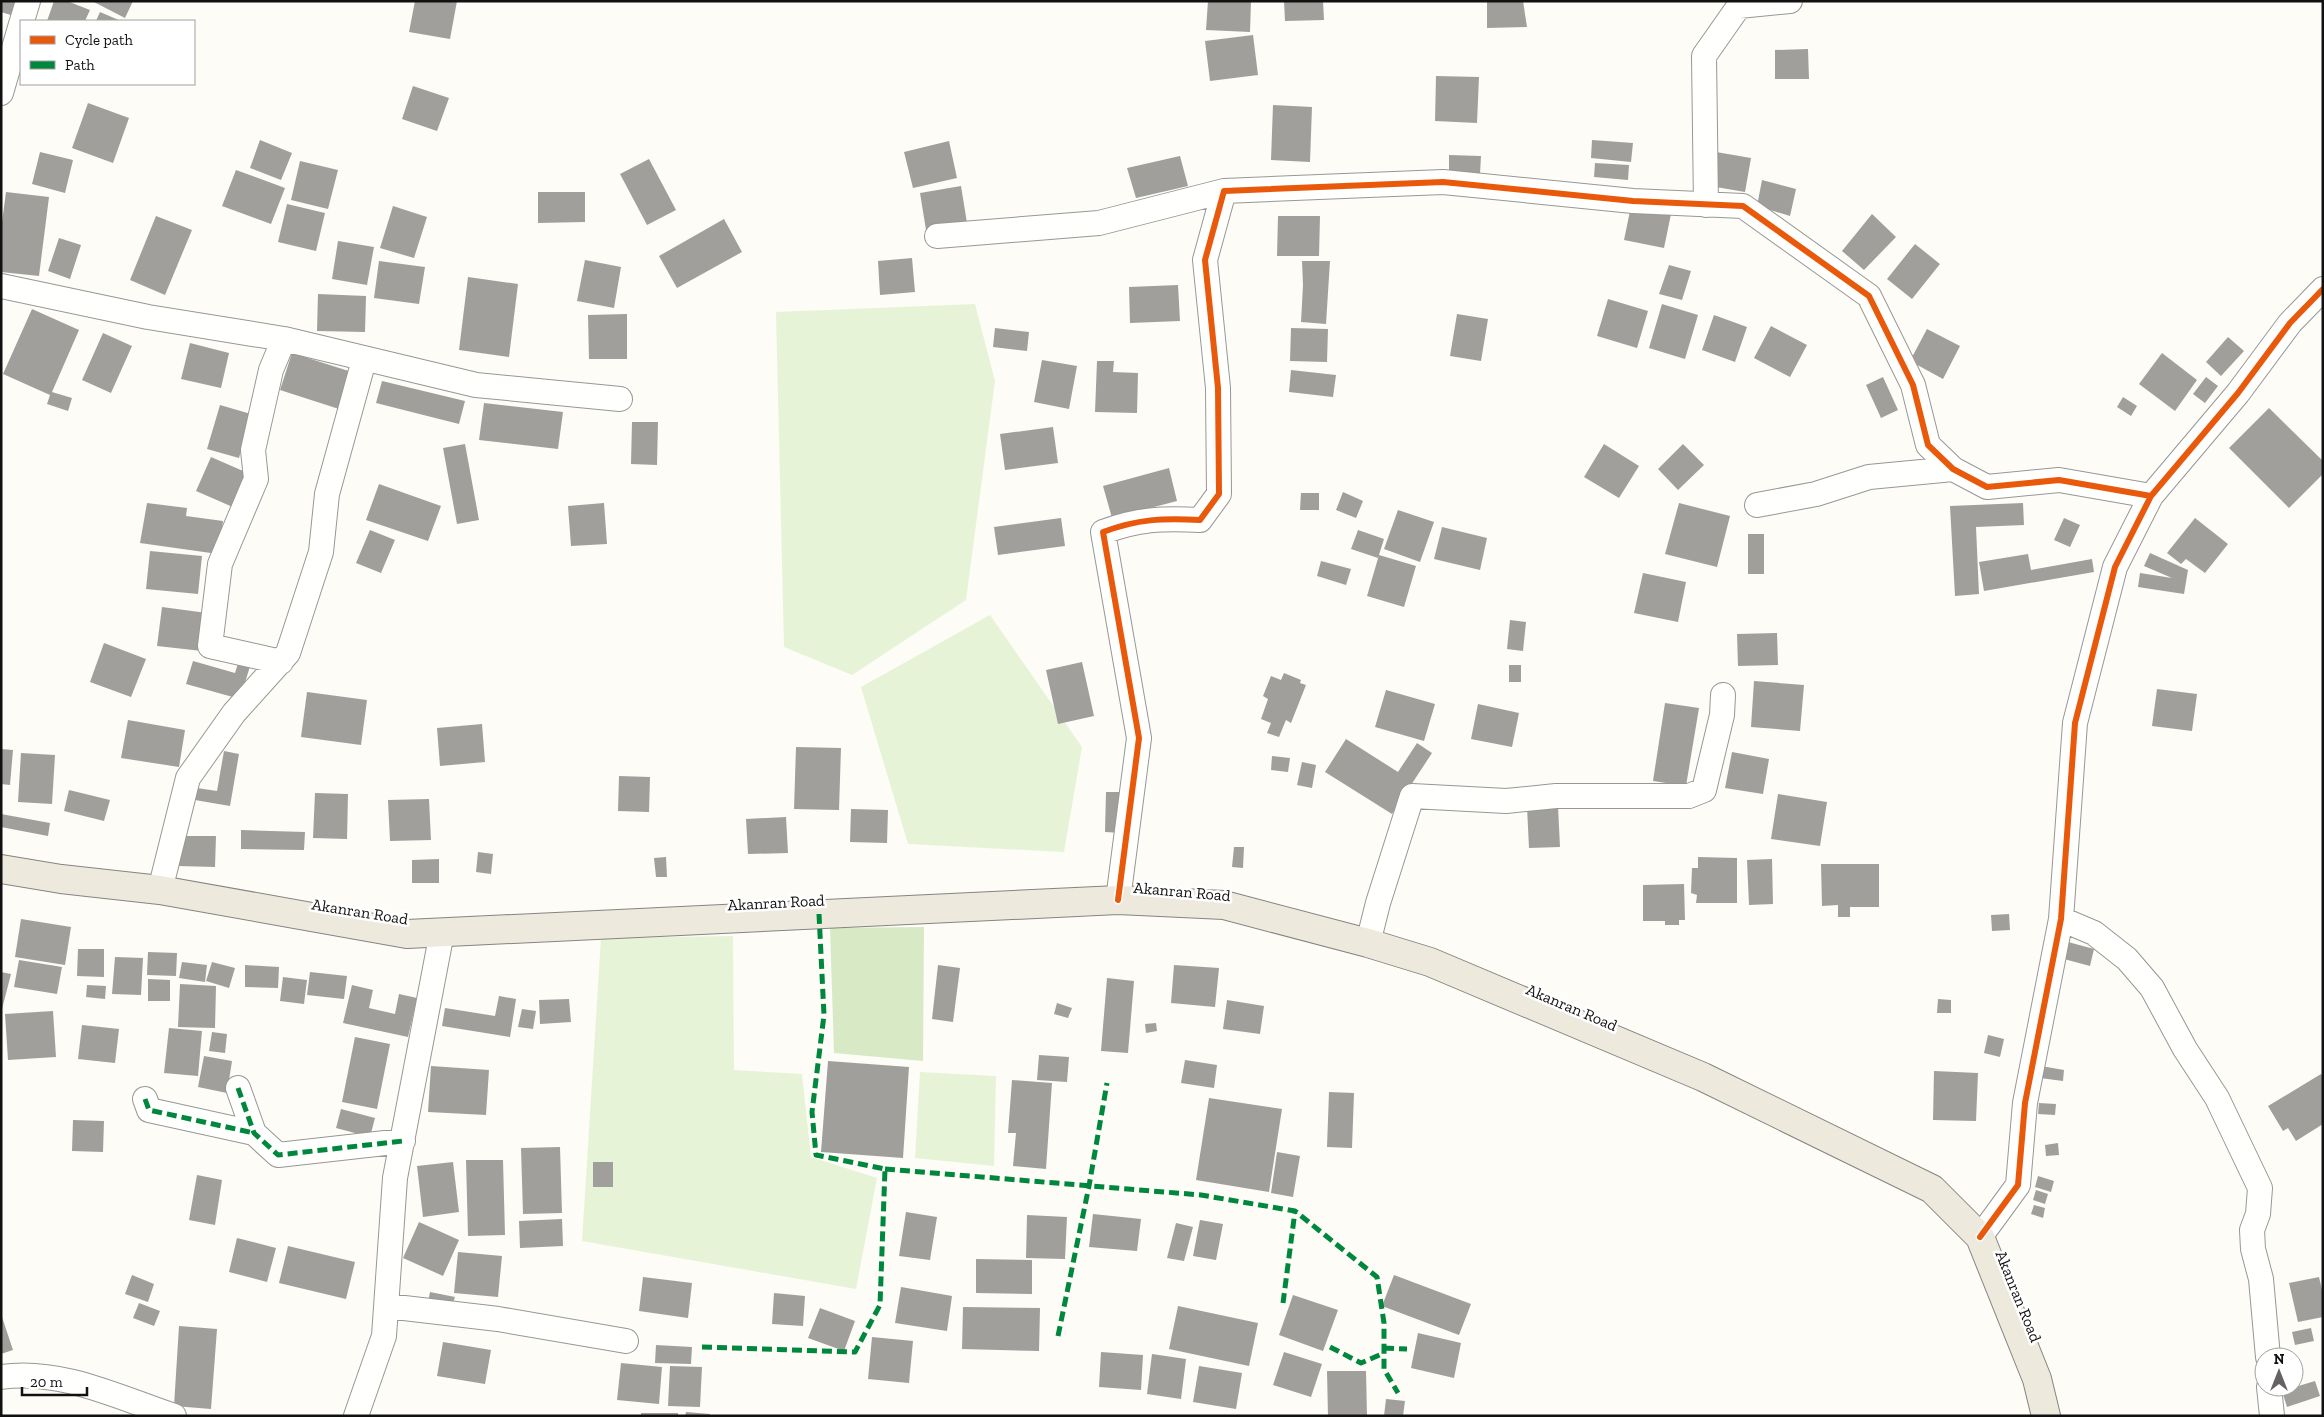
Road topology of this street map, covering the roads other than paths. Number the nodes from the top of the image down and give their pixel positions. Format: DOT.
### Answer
graph roads {
  1 [pos="28,1"];
  2 [pos="1790,1"];
  3 [pos="23,20"];
  4 [pos="20,29"];
  5 [pos="1,93"];
  6 [pos="1224,191"];
  7 [pos="1706,205"];
  8 [pos="937,236"];
  9 [pos="1,286"];
  10 [pos="2318,301"];
  11 [pos="284,339"];
  12 [pos="364,360"];
  13 [pos="620,399"];
  14 [pos="1952,469"];
  15 [pos="2151,496"];
  16 [pos="1757,504"];
  17 [pos="281,662"];
  18 [pos="1723,695"];
  19 [pos="1,869"];
  20 [pos="160,890"];
  21 [pos="1118,900"];
  22 [pos="2061,919"];
  23 [pos="442,932"];
  24 [pos="1368,942"];
  25 [pos="238,1088"];
  26 [pos="145,1099"];
  27 [pos="254,1133"];
  28 [pos="403,1141"];
  29 [pos="1980,1237"];
  30 [pos="386,1306"];
  31 [pos="626,1341"];
  32 [pos="2267,1347"];
  33 [pos="1,1377"];
  34 [pos="2270,1397"];
  35 [pos="174,1416"];
  36 [pos="356,1416"];
  37 [pos="2046,1416"];
  38 [pos="2272,1416"];
  1 -- 3 [label="street"];
  2 -- 7 [label="street"];
  4 -- 5 [label="street"];
  6 -- 7 [label="street"];
  6 -- 8 [label="street"];
  6 -- 21 [label="street"];
  7 -- 14 [label="street"];
  9 -- 11 [label="street"];
  10 -- 15 [label="street"];
  11 -- 12 [label="street"];
  11 -- 17 [label="street"];
  12 -- 13 [label="street"];
  12 -- 17 [label="street"];
  14 -- 15 [label="street"];
  14 -- 16 [label="street"];
  15 -- 22 [label="street"];
  17 -- 20 [label="street"];
  18 -- 24 [label="street"];
  19 -- 20 [label="main road, Akanran Road"];
  20 -- 23 [label="main road, Akanran Road"];
  21 -- 23 [label="main road, Akanran Road"];
  21 -- 24 [label="main road, Akanran Road"];
  22 -- 29 [label="street"];
  22 -- 32 [label="street"];
  23 -- 28 [label="street"];
  24 -- 29 [label="main road, Akanran Road"];
  25 -- 27 [label="street"];
  26 -- 27 [label="street"];
  27 -- 28 [label="street"];
  28 -- 30 [label="street"];
  29 -- 37 [label="main road, Akanran Road"];
  30 -- 31 [label="street"];
  30 -- 36 [label="street"];
  33 -- 35 [label="street"];
  34 -- 38 [label="street"];
}
